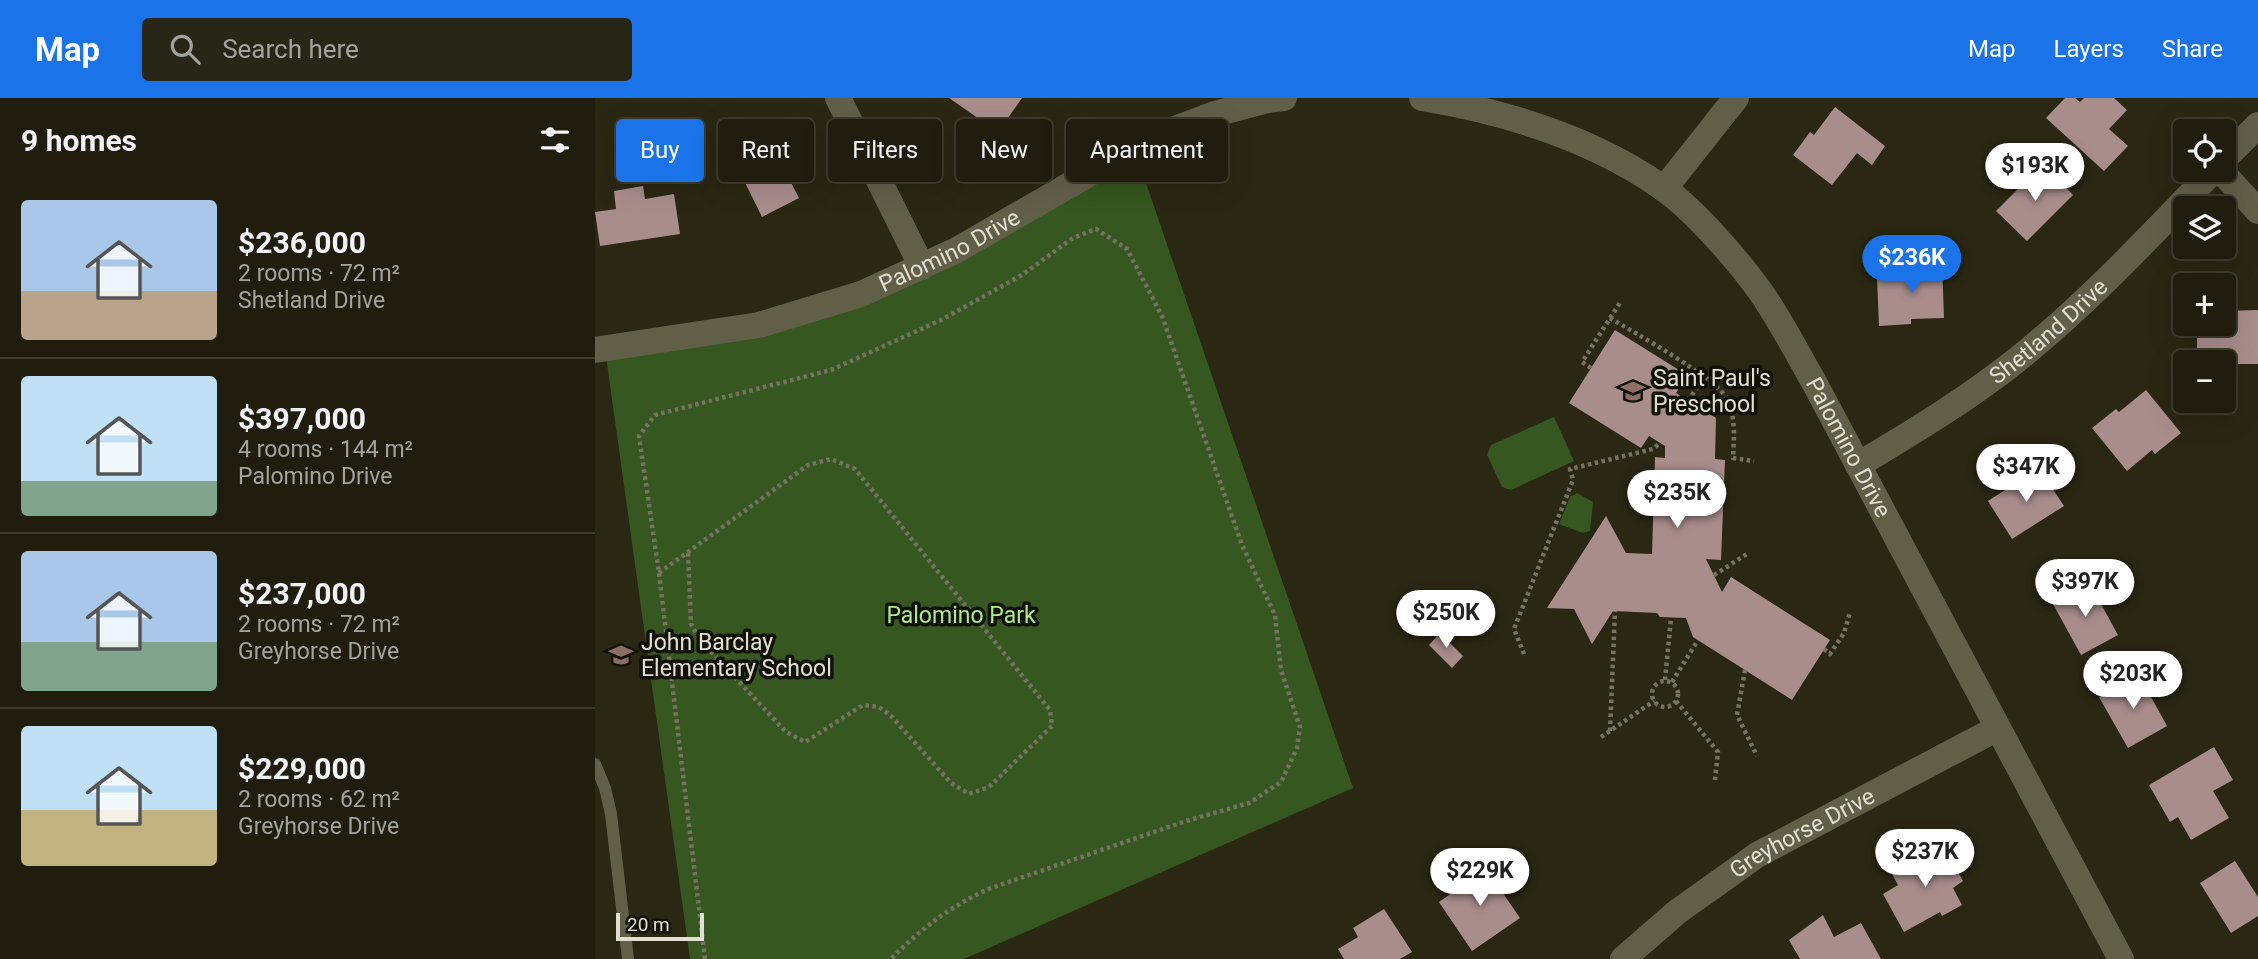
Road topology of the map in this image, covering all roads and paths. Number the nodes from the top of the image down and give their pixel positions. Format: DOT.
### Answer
graph roads {
  1 [pos="838,98"];
  2 [pos="1285,98"];
  3 [pos="1422,98"];
  4 [pos="1736,98"];
  5 [pos="2258,125"];
  6 [pos="2236,147"];
  7 [pos="2202,182"];
  8 [pos="2231,182"];
  9 [pos="1664,189"];
  10 [pos="2258,211"];
  11 [pos="922,267"];
  12 [pos="1621,301"];
  13 [pos="1610,318"];
  14 [pos="595,350"];
  15 [pos="1591,368"];
  16 [pos="1704,377"];
  17 [pos="1688,401"];
  18 [pos="1660,443"];
  19 [pos="1754,461"];
  20 [pos="1858,465"];
  21 [pos="688,553"];
  22 [pos="1747,554"];
  23 [pos="659,573"];
  24 [pos="1714,575"];
  25 [pos="1615,611"];
  26 [pos="1850,612"];
  27 [pos="1671,618"];
  28 [pos="1698,640"];
  29 [pos="1823,649"];
  30 [pos="1524,654"];
  31 [pos="1745,670"];
  32 [pos="1665,680"];
  33 [pos="1672,682"];
  34 [pos="1654,701"];
  35 [pos="1676,702"];
  36 [pos="1996,729"];
  37 [pos="1610,731"];
  38 [pos="1601,737"];
  39 [pos="1757,756"];
  40 [pos="595,764"];
  41 [pos="1715,780"];
  42 [pos="628,959"];
  43 [pos="705,959"];
  44 [pos="891,959"];
  45 [pos="1623,959"];
  46 [pos="2121,959"];
  1 -- 11 [label="street"];
  2 -- 11 [label="street, Palomino Drive"];
  3 -- 9 [label="street, Palomino Drive"];
  4 -- 9 [label="street"];
  5 -- 6 [label="street"];
  7 -- 20 [label="street, Shetland Drive"];
  8 -- 10 [label="street"];
  9 -- 20 [label="street, Palomino Drive"];
  11 -- 14 [label="street, Palomino Drive"];
  12 -- 13 [label="path"];
  13 -- 15 [label="path"];
  13 -- 16 [label="path"];
  16 -- 17 [label="path"];
  16 -- 19 [label="path"];
  18 -- 30 [label="path"];
  20 -- 36 [label="street, Palomino Drive"];
  21 -- 21 [label="path"];
  21 -- 23 [label="path"];
  22 -- 24 [label="path"];
  23 -- 43 [label="path"];
  23 -- 44 [label="path"];
  25 -- 37 [label="path"];
  26 -- 29 [label="path"];
  27 -- 32 [label="path"];
  28 -- 33 [label="path"];
  31 -- 39 [label="path"];
  32 -- 33 [label="path"];
  32 -- 34 [label="path"];
  33 -- 35 [label="path"];
  34 -- 35 [label="path"];
  34 -- 37 [label="path"];
  35 -- 41 [label="path"];
  36 -- 45 [label="street, Greyhorse Drive"];
  36 -- 46 [label="street, Palomino Drive"];
  37 -- 38 [label="path"];
  40 -- 42 [label="lane"];
}
